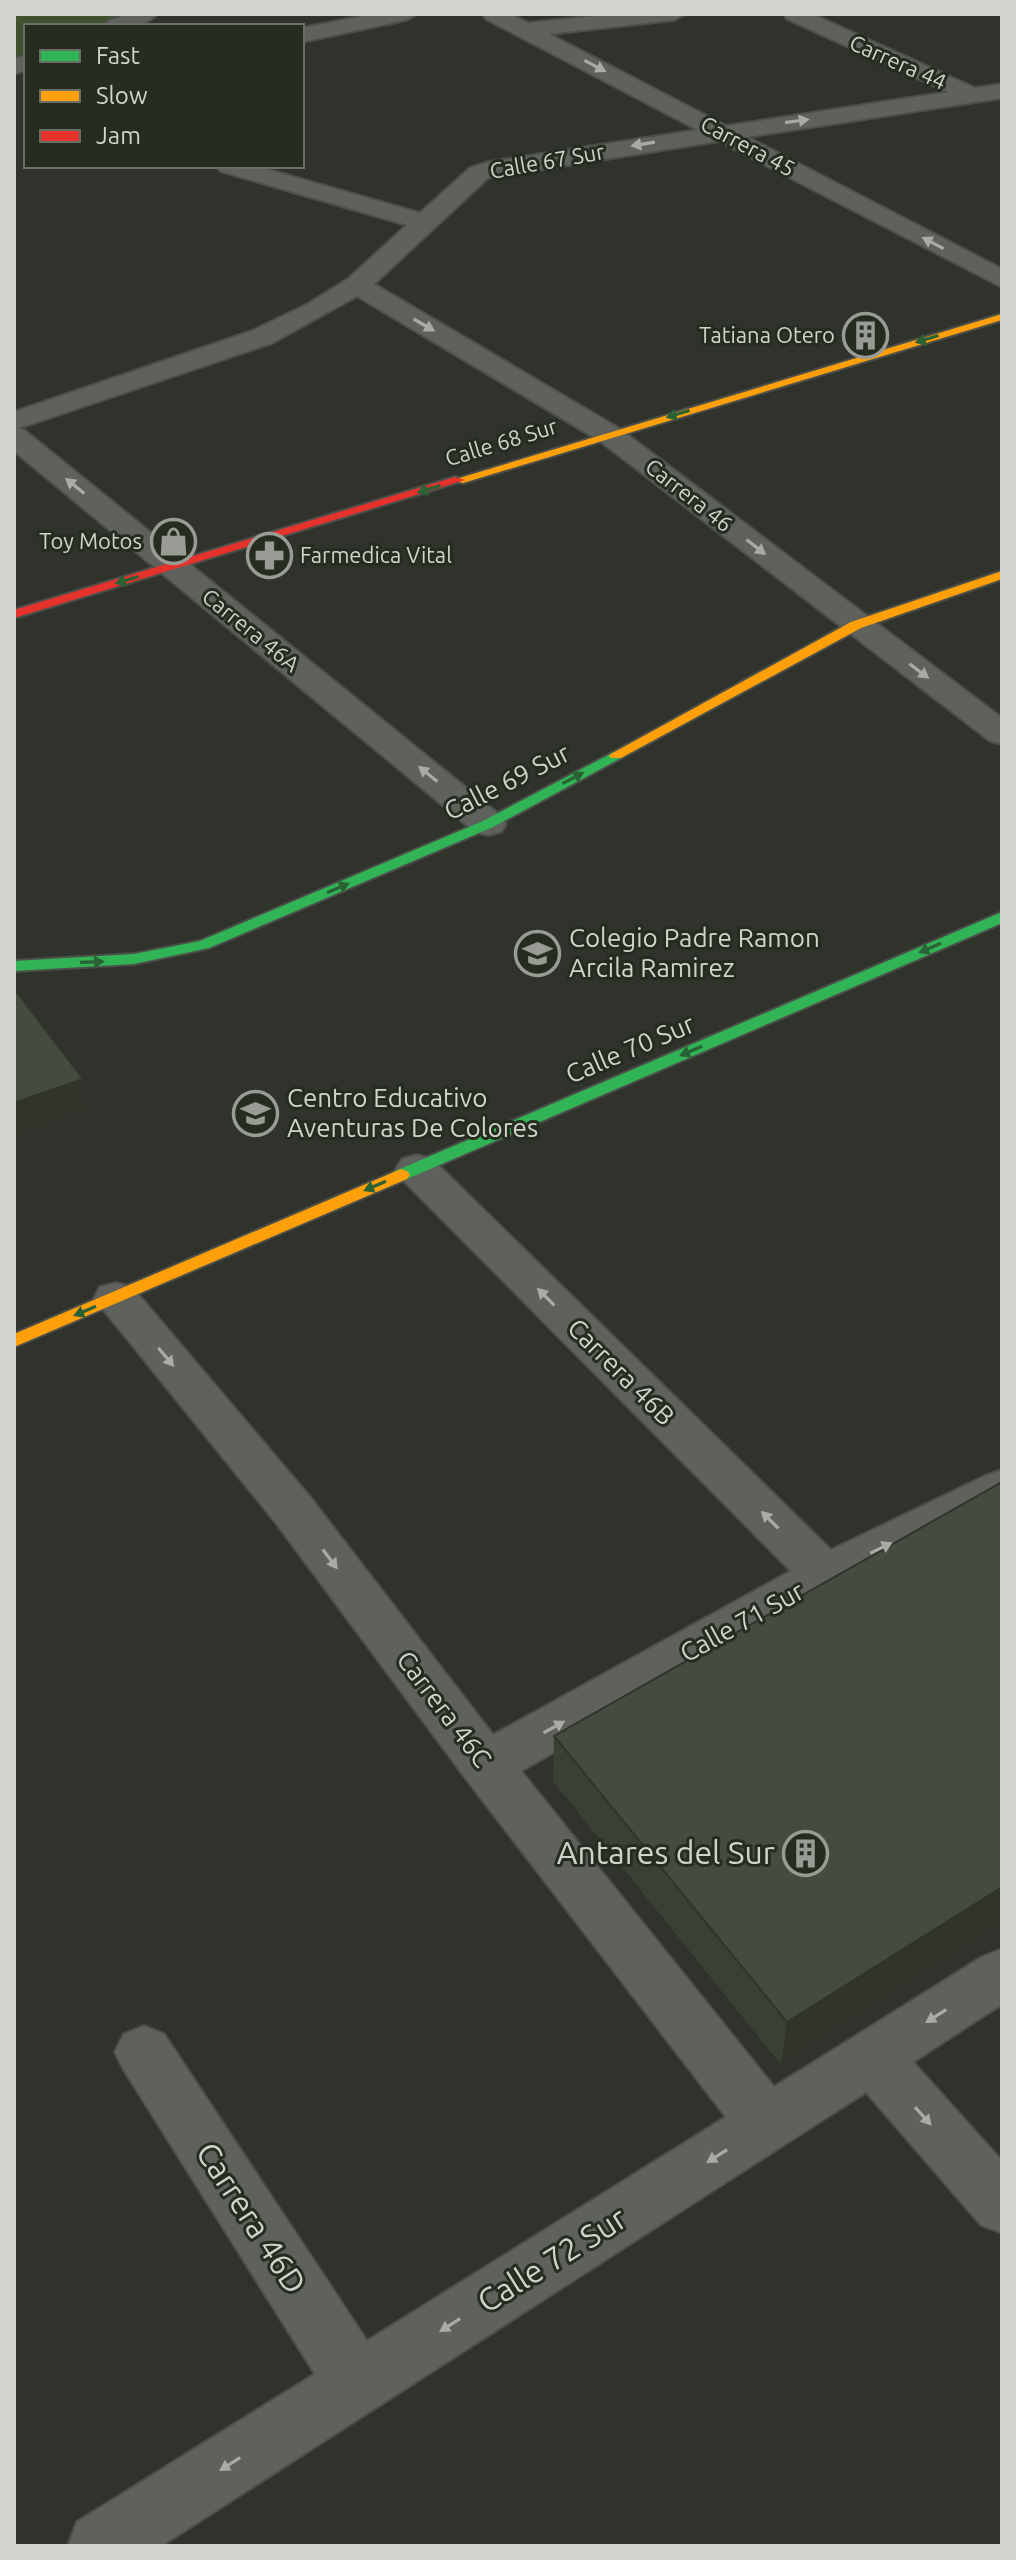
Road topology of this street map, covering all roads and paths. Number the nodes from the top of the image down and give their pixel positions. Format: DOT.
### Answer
graph roads {
  1 [pos="146,14"];
  2 [pos="406,14"];
  3 [pos="494,14"];
  4 [pos="674,14"];
  5 [pos="795,14"];
  6 [pos="121,24"];
  7 [pos="526,30"];
  8 [pos="304,35"];
  9 [pos="1002,91"];
  10 [pos="973,96"];
  11 [pos="1002,109"];
  12 [pos="720,132"];
  13 [pos="236,168"];
  14 [pos="424,222"];
  15 [pos="1002,279"];
  16 [pos="357,285"];
  17 [pos="1002,317"];
  18 [pos="14,421"];
  19 [pos="610,435"];
  20 [pos="14,436"];
  21 [pos="174,566"];
  22 [pos="1002,575"];
  23 [pos="14,614"];
  24 [pos="856,625"];
  25 [pos="817,646"];
  26 [pos="889,648"];
  27 [pos="1002,734"];
  28 [pos="488,824"];
  29 [pos="1002,917"];
  30 [pos="14,966"];
  31 [pos="417,1169"];
  32 [pos="116,1298"];
  33 [pos="14,1341"];
  34 [pos="1002,1488"];
  35 [pos="825,1575"];
  36 [pos="486,1765"];
  37 [pos="1002,1974"];
  38 [pos="144,2052"];
  39 [pos="872,2057"];
  40 [pos="767,2124"];
  41 [pos="1002,2205"];
  42 [pos="357,2383"];
  43 [pos="101,2546"];
  1 -- 6 [label="street"];
  2 -- 8 [label="street"];
  3 -- 7 [label="street, Carrera 45"];
  4 -- 7 [label="street"];
  5 -- 10 [label="street, Carrera 44"];
  7 -- 12 [label="street, Carrera 45, one-way"];
  9 -- 10 [label="street, Calle 67 Sur"];
  10 -- 11 [label="street, Carrera 44"];
  12 -- 10 [label="street, Calle 67 Sur, one-way"];
  12 -- 14 [label="street, Calle 67 Sur, one-way"];
  15 -- 12 [label="street, Carrera 45, one-way"];
  13 -- 14 [label="street"];
  14 -- 16 [label="street, Calle 67 Sur"];
  16 -- 18 [label="street, Calle 67 Sur"];
  16 -- 19 [label="street, Carrera 46, one-way"];
  17 -- 19 [label="street, Calle 68 Sur, one-way"];
  19 -- 21 [label="street, Calle 68 Sur, one-way"];
  19 -- 24 [label="street, Carrera 46, one-way"];
  21 -- 20 [label="street, Carrera 46A, one-way"];
  21 -- 23 [label="street, Calle 68 Sur, one-way"];
  28 -- 21 [label="street, Carrera 46A, one-way"];
  22 -- 24 [label="street, Calle 69 Sur"];
  24 -- 25 [label="street, Calle 69 Sur"];
  24 -- 26 [label="street, Carrera 46"];
  25 -- 26 [label="street"];
  28 -- 25 [label="street, Calle 69 Sur, one-way"];
  26 -- 27 [label="street, Carrera 46, one-way"];
  30 -- 28 [label="street, Calle 69 Sur, one-way"];
  29 -- 31 [label="street, Calle 70 Sur, one-way"];
  31 -- 32 [label="street, Calle 70 Sur, one-way"];
  35 -- 31 [label="street, Carrera 46B, one-way"];
  32 -- 33 [label="street, Calle 70 Sur, one-way"];
  32 -- 36 [label="street, Carrera 46C, one-way"];
  35 -- 34 [label="street, Calle 71 Sur, one-way"];
  36 -- 35 [label="street, Calle 71 Sur, one-way"];
  36 -- 40 [label="street, Carrera 46C"];
  37 -- 39 [label="street, Calle 72 Sur, one-way"];
  38 -- 42 [label="street, Carrera 46D"];
  39 -- 40 [label="street, Calle 72 Sur"];
  39 -- 41 [label="street, one-way"];
  40 -- 42 [label="street, Calle 72 Sur, one-way"];
  42 -- 43 [label="street, Calle 72 Sur, one-way"];
}
